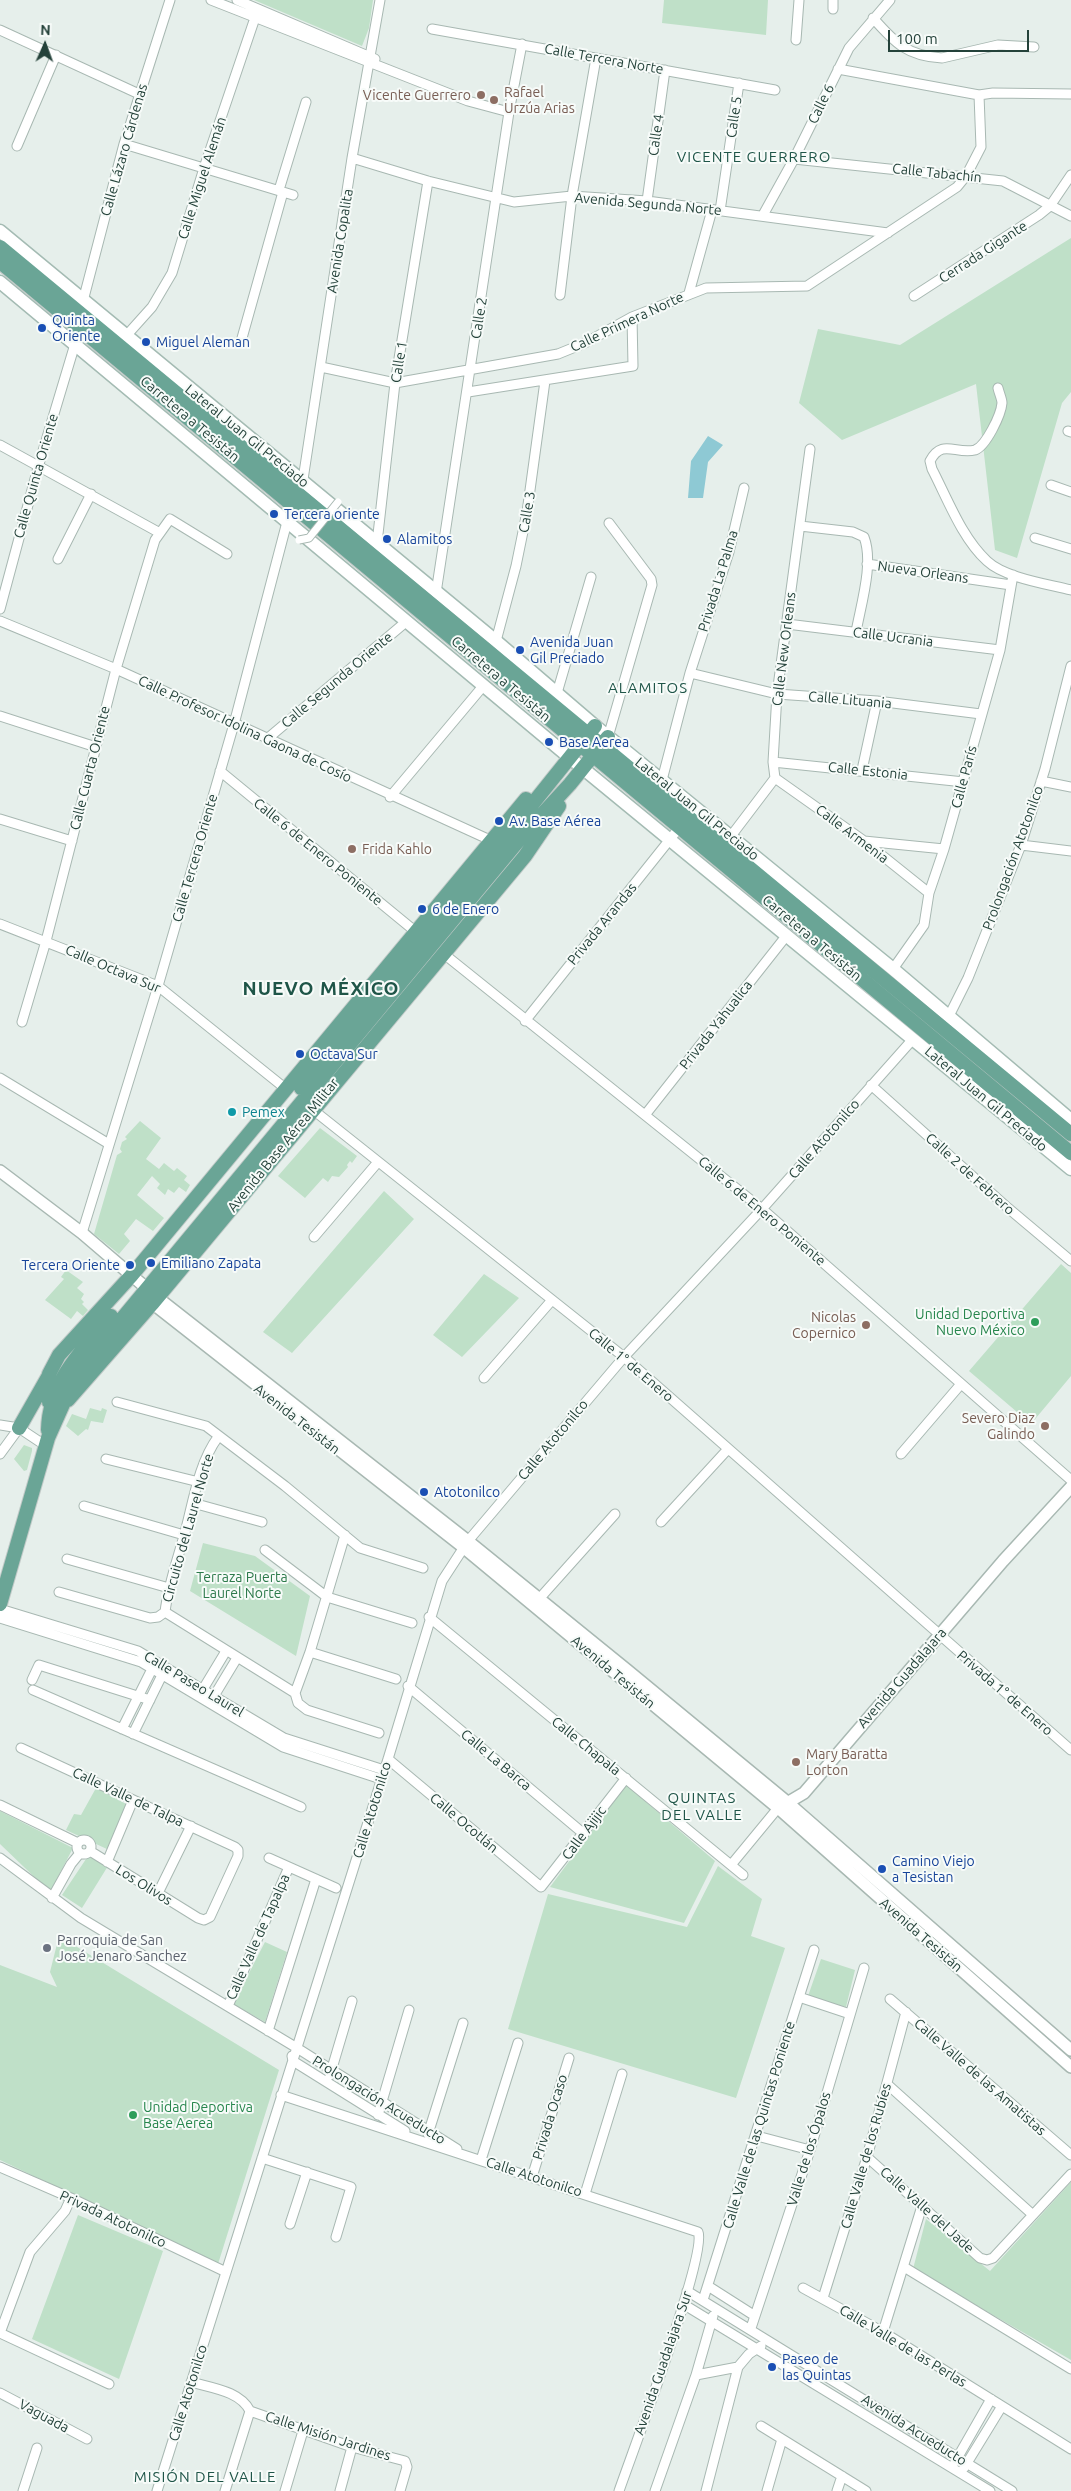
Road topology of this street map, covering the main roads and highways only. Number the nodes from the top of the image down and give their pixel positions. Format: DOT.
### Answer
graph roads {
  1 [pos="0,231"];
  2 [pos="0,247"];
  3 [pos="0,262"];
  4 [pos="0,282"];
  5 [pos="296,501"];
  6 [pos="587,735"];
  7 [pos="601,746"];
  8 [pos="570,757"];
  9 [pos="584,767"];
  10 [pos="560,768"];
  11 [pos="570,784"];
  12 [pos="675,834"];
  13 [pos="988,1092"];
  14 [pos="1071,1120"];
  15 [pos="1071,1134"];
  16 [pos="1071,1153"];
  17 [pos="1071,1170"];
  18 [pos="135,1282"];
  19 [pos="49,1374"];
  20 [pos="63,1406"];
  21 [pos="49,1415"];
  22 [pos="18,1428"];
  23 [pos="47,1442"];
  24 [pos="0,1604"];
  1 -- 6 [label="main road, Lateral Juan Gil Preciado"];
  2 -- 5 [label="main road, Carretera a Tesistán"];
  3 -- 5 [label="main road, Carretera a Tesistán"];
  4 -- 8 [label="main road, Lateral Juan Gil Preciado"];
  5 -- 6 [label="main road, Carretera a Tesistán"];
  6 -- 7 [label="main road, Carretera a Tesistán"];
  6 -- 8 [label="main road, Avenida Base Aérea Militar"];
  7 -- 9 [label="main road, Avenida Base Aérea Militar"];
  7 -- 12 [label="main road, Carretera a Tesistán"];
  7 -- 14 [label="main road, Lateral Juan Gil Preciado"];
  7 -- 15 [label="main road, Carretera a Tesistán"];
  8 -- 9 [label="main road, Lateral Juan Gil Preciado"];
  8 -- 10 [label="main road, Avenida Base Aérea Militar"];
  9 -- 11 [label="main road, Avenida Base Aérea Militar"];
  9 -- 12 [label="main road, Lateral Juan Gil Preciado"];
  10 -- 18 [label="main road, Avenida Base Aérea Militar"];
  10 -- 18 [label="main road, Avenida Base Aérea Militar"];
  11 -- 18 [label="main road, Avenida Base Aérea Militar"];
  11 -- 20 [label="main road, Avenida Base Aérea Militar"];
  12 -- 13 [label="main road, Carretera a Tesistán"];
  12 -- 13 [label="main road, Lateral Juan Gil Preciado"];
  13 -- 16 [label="main road, Carretera a Tesistán"];
  13 -- 17 [label="main road, Lateral Juan Gil Preciado"];
  18 -- 19 [label="main road, Avenida Base Aérea Militar"];
  18 -- 20 [label="main road, Avenida Base Aérea Militar"];
  18 -- 21 [label="main road, Avenida Base Aérea Militar"];
  19 -- 21 [label="main road, Avenida Base Aérea Militar"];
  19 -- 22 [label="main road"];
  20 -- 23 [label="main road, Avenida Base Aérea Militar"];
  21 -- 23 [label="main road, Avenida Base Aérea Militar"];
  23 -- 24 [label="main road, Avenida Base Aérea Militar"];
}
